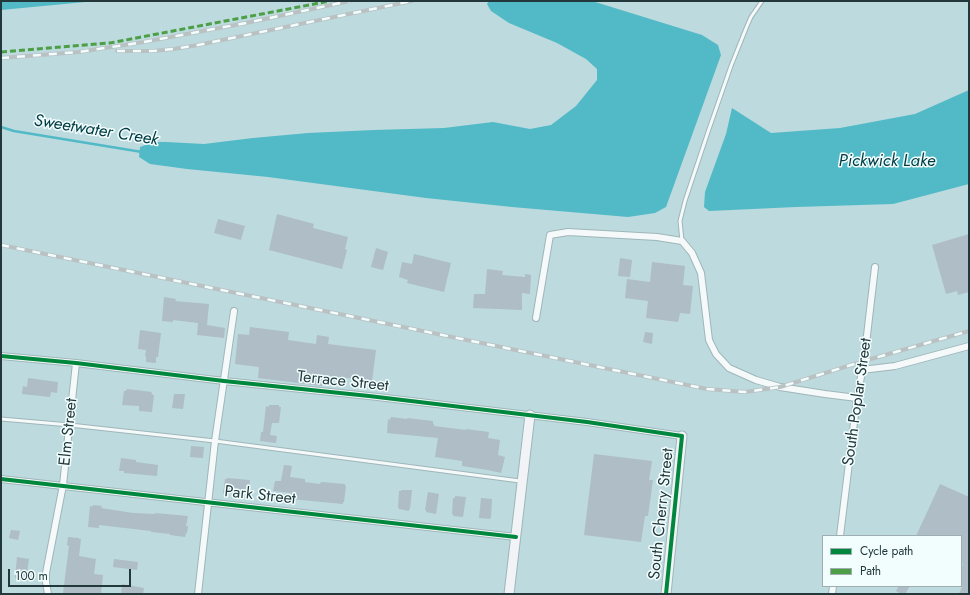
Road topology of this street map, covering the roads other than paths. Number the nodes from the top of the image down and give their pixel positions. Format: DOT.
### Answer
graph roads {
  1 [pos="762,1"];
  2 [pos="682,241"];
  3 [pos="875,267"];
  4 [pos="234,311"];
  5 [pos="536,318"];
  6 [pos="969,346"];
  7 [pos="1,356"];
  8 [pos="76,363"];
  9 [pos="862,370"];
  10 [pos="224,381"];
  11 [pos="857,398"];
  12 [pos="530,415"];
  13 [pos="1,419"];
  14 [pos="70,425"];
  15 [pos="682,436"];
  16 [pos="216,441"];
  17 [pos="1,479"];
  18 [pos="522,482"];
  19 [pos="63,485"];
  20 [pos="208,502"];
  21 [pos="840,535"];
  22 [pos="516,536"];
  23 [pos="48,594"];
  24 [pos="198,594"];
  25 [pos="509,594"];
  26 [pos="666,594"];
  1 -- 2 [label="lane"];
  2 -- 5 [label="street"];
  2 -- 11 [label="street"];
  3 -- 9 [label="street, South Poplar Street"];
  4 -- 10 [label="street"];
  6 -- 9 [label="street"];
  7 -- 8 [label="street, Terrace Street"];
  8 -- 10 [label="street, Terrace Street"];
  8 -- 14 [label="street, Elm Street"];
  9 -- 11 [label="street, South Poplar Street"];
  10 -- 12 [label="street, Terrace Street"];
  10 -- 16 [label="street"];
  11 -- 21 [label="street, South Poplar Street"];
  12 -- 15 [label="street, Terrace Street"];
  12 -- 18 [label="street"];
  13 -- 14 [label="lane"];
  14 -- 16 [label="lane"];
  14 -- 19 [label="street, Elm Street"];
  15 -- 26 [label="street, South Cherry Street"];
  16 -- 18 [label="lane"];
  16 -- 20 [label="street"];
  17 -- 19 [label="street, Park Street"];
  18 -- 22 [label="street"];
  19 -- 20 [label="street, Park Street"];
  19 -- 23 [label="street, Elm Street"];
  20 -- 22 [label="street, Park Street"];
  20 -- 24 [label="street"];
  22 -- 25 [label="street"];
}
